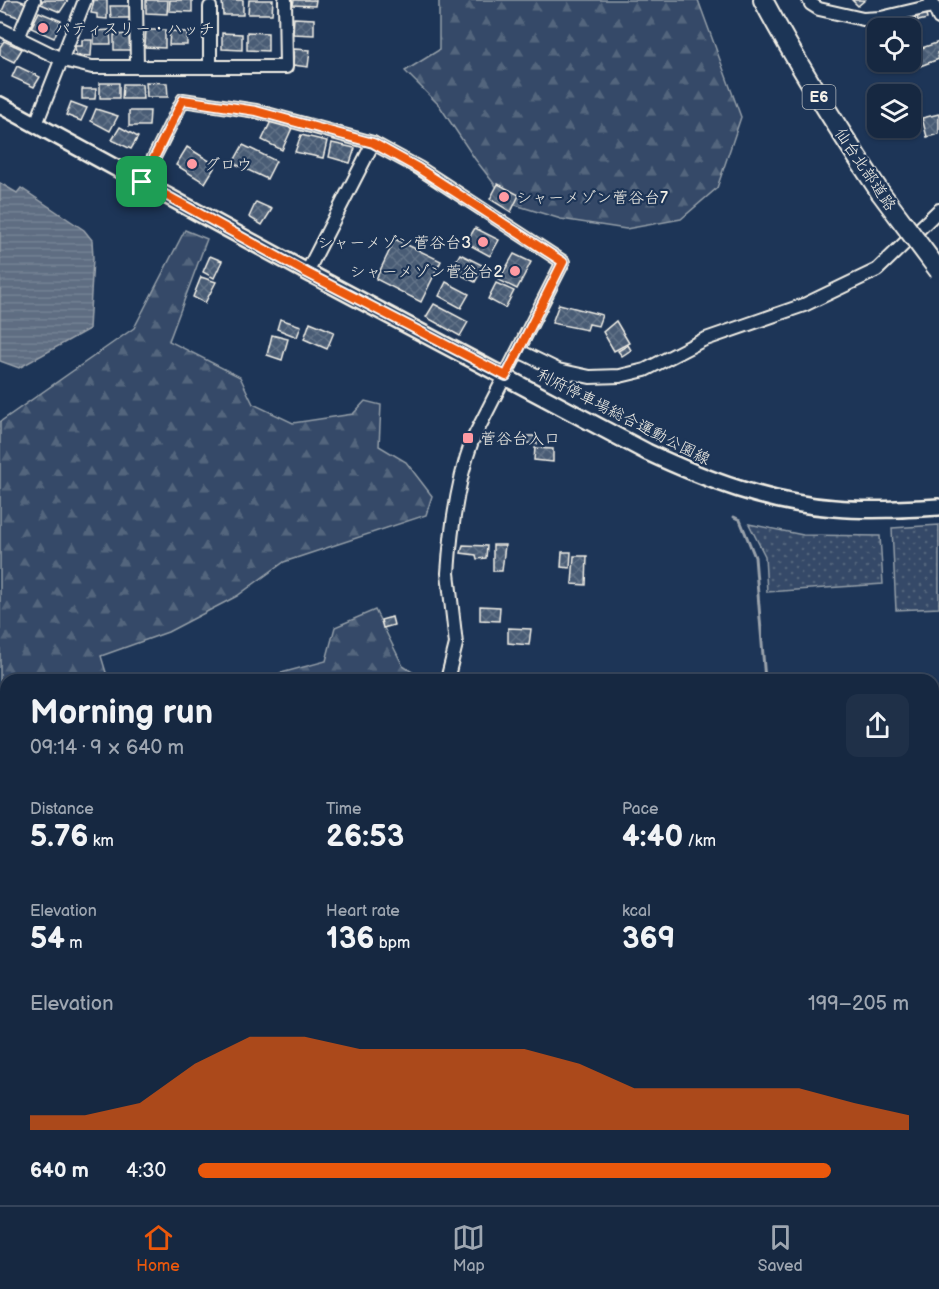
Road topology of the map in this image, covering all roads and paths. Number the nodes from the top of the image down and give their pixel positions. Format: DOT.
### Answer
graph roads {
  1 [pos="34,0"];
  2 [pos="85,0"];
  3 [pos="136,0"];
  4 [pos="285,0"];
  5 [pos="763,0"];
  6 [pos="809,0"];
  7 [pos="932,3"];
  8 [pos="210,7"];
  9 [pos="939,18"];
  10 [pos="0,29"];
  11 [pos="18,38"];
  12 [pos="63,60"];
  13 [pos="137,67"];
  14 [pos="210,67"];
  15 [pos="0,105"];
  16 [pos="36,124"];
  17 [pos="373,143"];
  18 [pos="142,182"];
  19 [pos="939,210"];
  20 [pos="939,271"];
  21 [pos="307,273"];
  22 [pos="519,351"];
  23 [pos="506,376"];
  24 [pos="939,507"];
  25 [pos="448,674"];
  1 -- 11 [label="street"];
  2 -- 12 [label="street"];
  3 -- 13 [label="street"];
  4 -- 14 [label="street"];
  5 -- 20 [label="highway, 仙台北部道路 / E6, bridge"];
  6 -- 7 [label="street"];
  7 -- 9 [label="street"];
  8 -- 14 [label="street"];
  10 -- 11 [label="street"];
  11 -- 12 [label="street"];
  12 -- 13 [label="street"];
  12 -- 16 [label="street"];
  13 -- 14 [label="street"];
  15 -- 16 [label="main road, 利府停車場総合運動公園線"];
  16 -- 18 [label="main road, 利府停車場総合運動公園線"];
  17 -- 18 [label="street"];
  17 -- 21 [label="street"];
  17 -- 22 [label="street"];
  18 -- 21 [label="main road, 利府停車場総合運動公園線"];
  19 -- 22 [label="street"];
  21 -- 23 [label="main road, 利府停車場総合運動公園線"];
  22 -- 23 [label="street"];
  23 -- 24 [label="main road, 利府停車場総合運動公園線"];
  23 -- 25 [label="street"];
}
